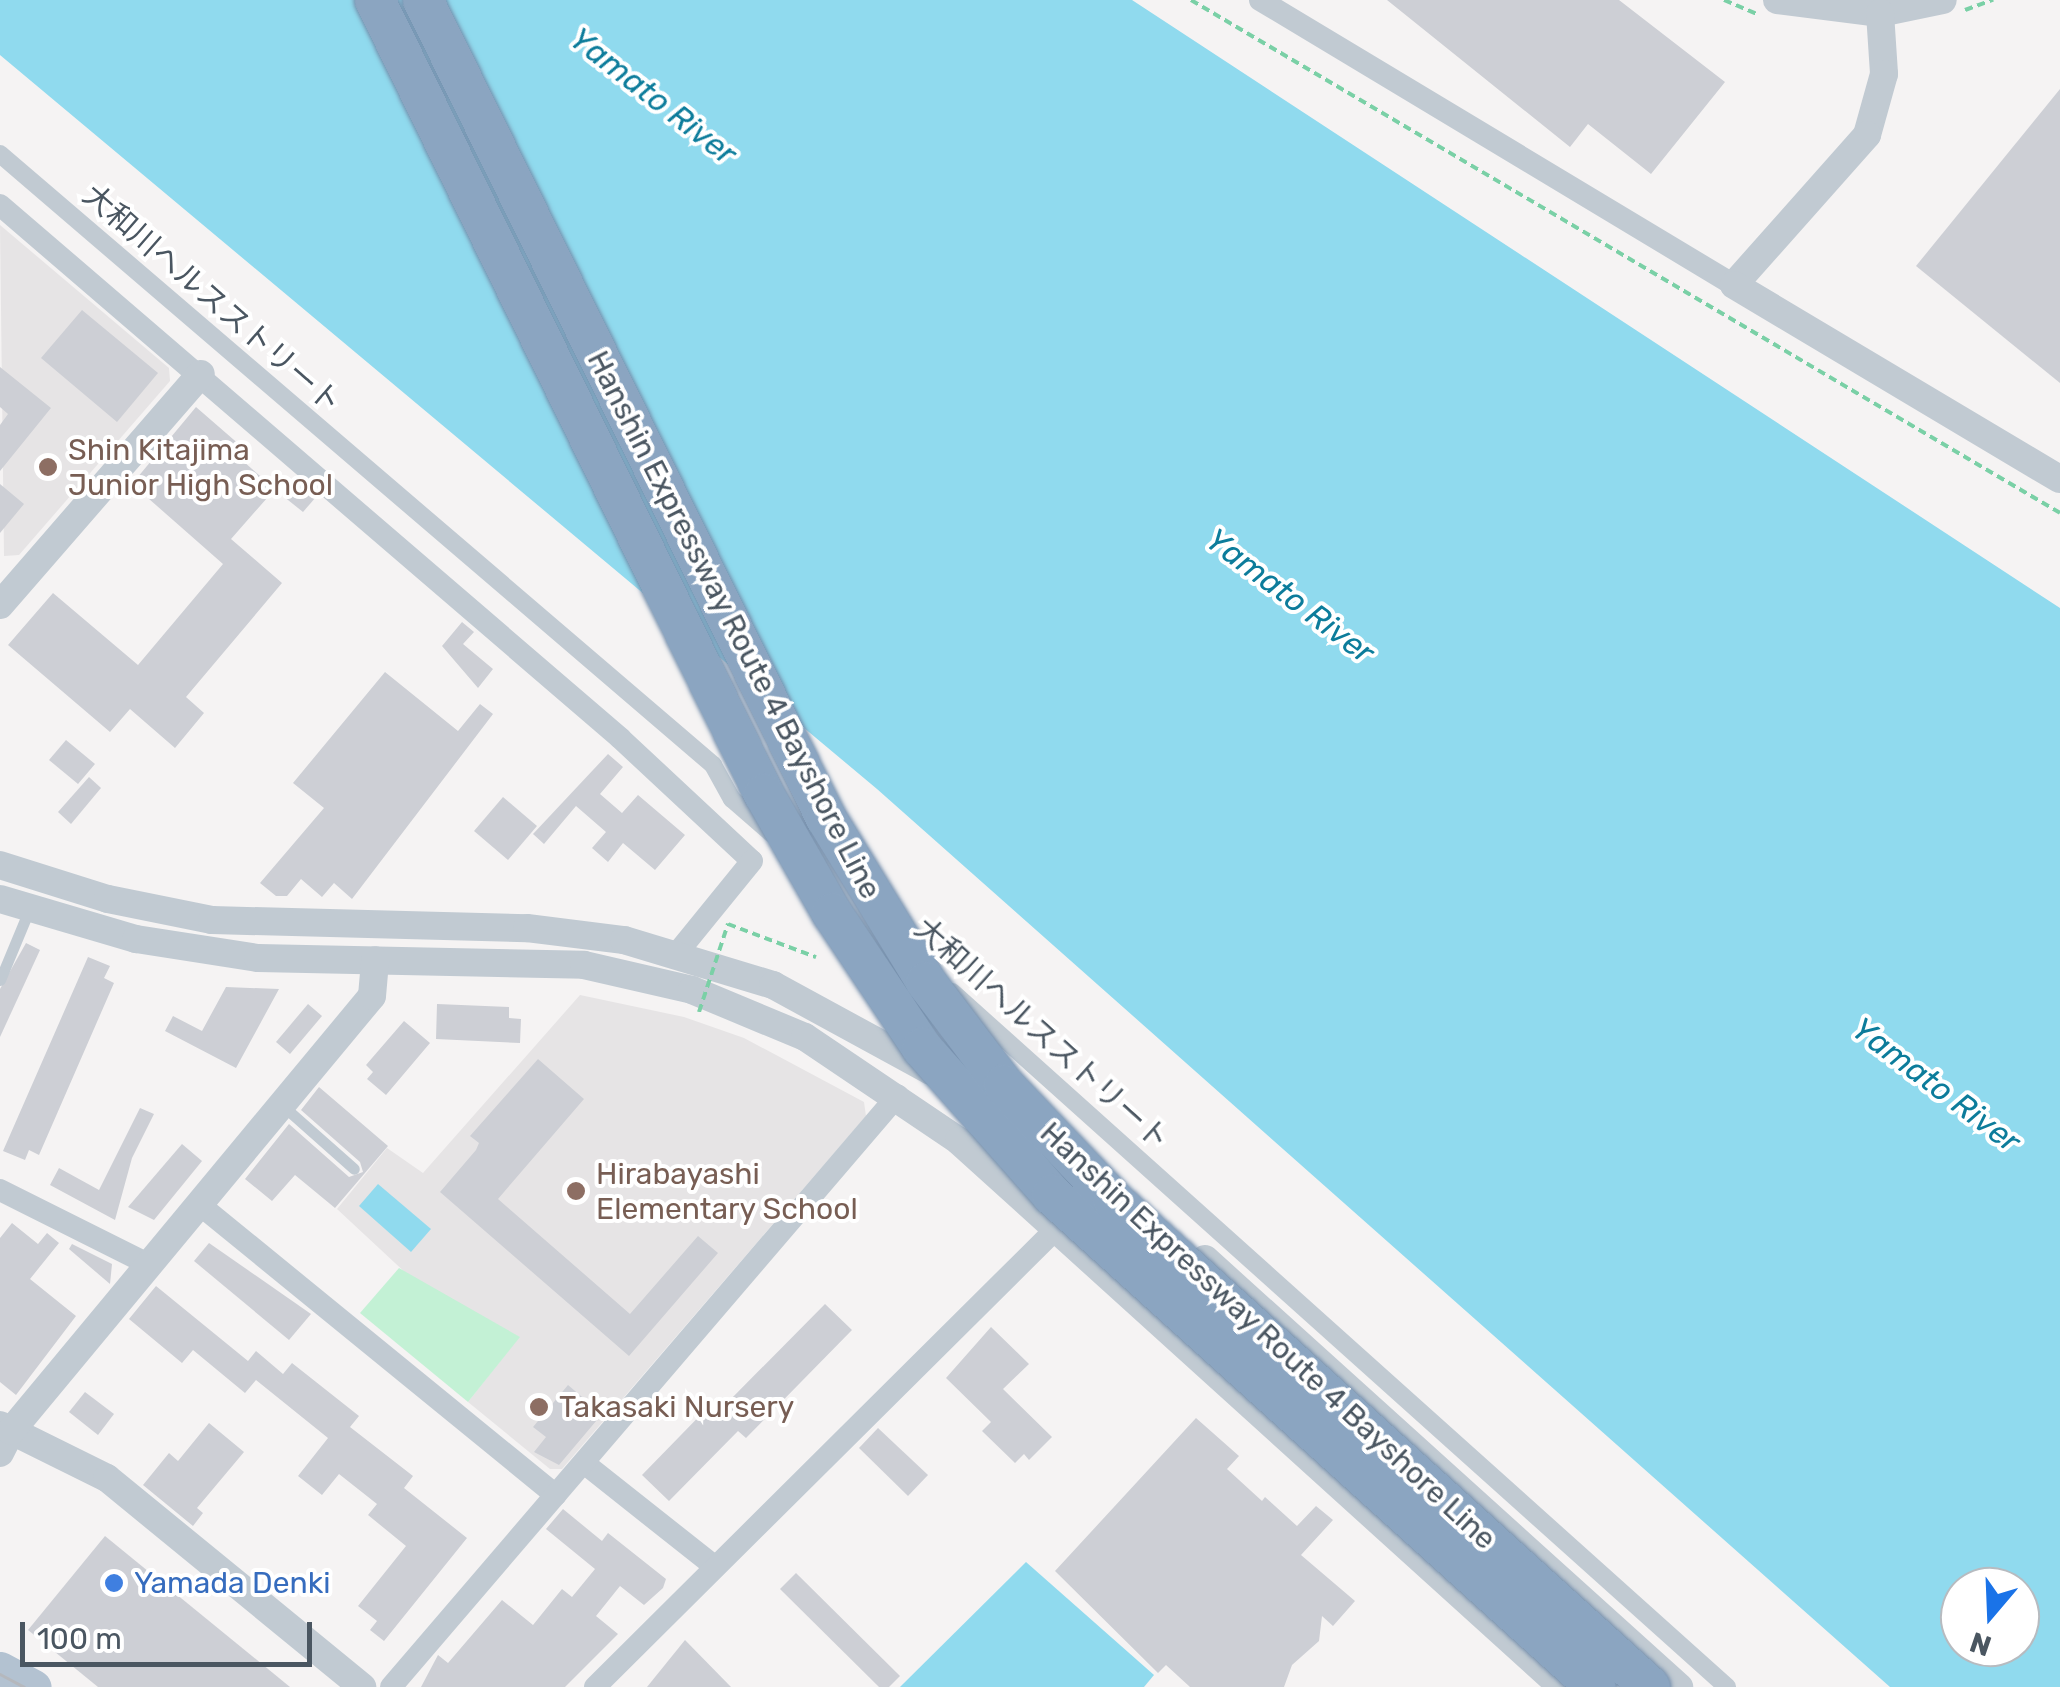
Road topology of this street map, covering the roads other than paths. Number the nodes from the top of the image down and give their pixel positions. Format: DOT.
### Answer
graph roads {
  1 [pos="375,0"];
  2 [pos="423,0"];
  3 [pos="1260,0"];
  4 [pos="1776,0"];
  5 [pos="1943,0"];
  6 [pos="1880,13"];
  7 [pos="0,154"];
  8 [pos="0,205"];
  9 [pos="1734,286"];
  10 [pos="201,374"];
  11 [pos="2060,478"];
  12 [pos="4,590"];
  13 [pos="0,865"];
  14 [pos="0,899"];
  15 [pos="29,910"];
  16 [pos="678,952"];
  17 [pos="375,960"];
  18 [pos="0,980"];
  19 [pos="898,1095"];
  20 [pos="282,1105"];
  21 [pos="354,1169"];
  22 [pos="1102,1182"];
  23 [pos="0,1190"];
  24 [pos="200,1205"];
  25 [pos="1056,1229"];
  26 [pos="148,1264"];
  27 [pos="4,1437"];
  28 [pos="584,1462"];
  29 [pos="556,1495"];
  30 [pos="716,1567"];
  31 [pos="0,1669"];
  32 [pos="34,1687"];
  33 [pos="362,1687"];
  34 [pos="391,1687"];
  35 [pos="595,1687"];
  36 [pos="1562,1687"];
  37 [pos="1596,1687"];
  38 [pos="1650,1687"];
  39 [pos="1679,1687"];
  40 [pos="1727,1687"];
  1 -- 37 [label="highway, Hanshin Expressway Route 4 Bayshore Line, bridge"];
  2 -- 38 [label="highway, Hanshin Expressway Route 4 Bayshore Line, bridge"];
  3 -- 9 [label="street"];
  4 -- 6 [label="street"];
  5 -- 6 [label="street"];
  6 -- 9 [label="street"];
  7 -- 40 [label="street, 大和川ヘルスストリート"];
  8 -- 10 [label="street"];
  9 -- 11 [label="street"];
  10 -- 12 [label="street"];
  10 -- 16 [label="street"];
  13 -- 16 [label="street"];
  14 -- 15 [label="street"];
  15 -- 17 [label="street"];
  15 -- 18 [label="lane"];
  16 -- 22 [label="street"];
  17 -- 19 [label="street"];
  17 -- 20 [label="street"];
  19 -- 25 [label="street"];
  19 -- 28 [label="street"];
  20 -- 21 [label="lane"];
  20 -- 24 [label="street"];
  22 -- 25 [label="street"];
  22 -- 39 [label="street"];
  23 -- 26 [label="street"];
  24 -- 26 [label="street"];
  24 -- 29 [label="street"];
  25 -- 30 [label="street"];
  25 -- 36 [label="street"];
  26 -- 27 [label="street"];
  27 -- 33 [label="street"];
  28 -- 29 [label="street"];
  28 -- 30 [label="street"];
  29 -- 34 [label="street"];
  30 -- 35 [label="street"];
  31 -- 32 [label="main road"];
}
